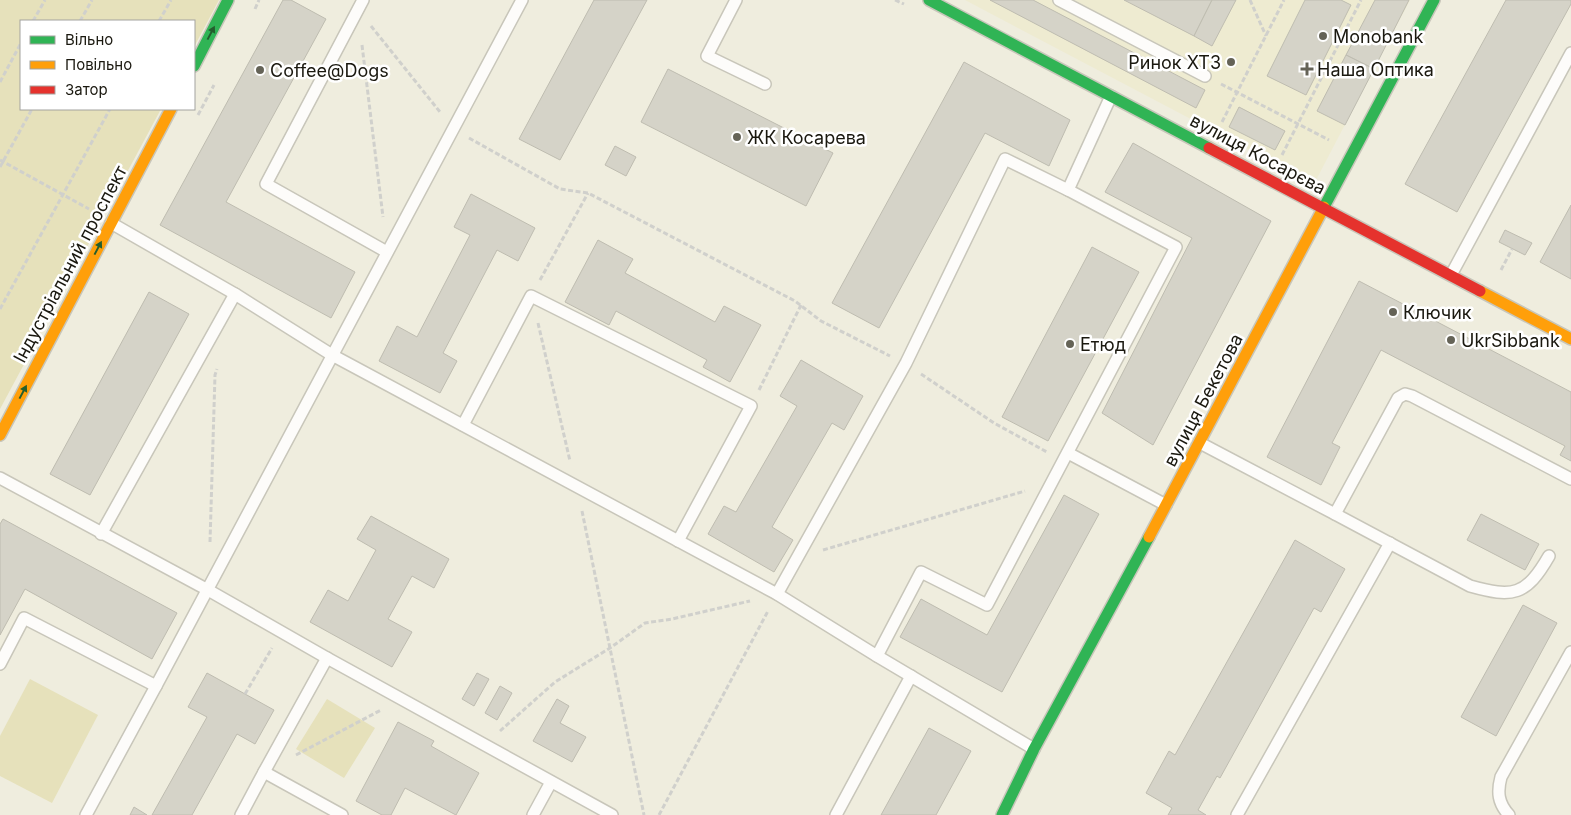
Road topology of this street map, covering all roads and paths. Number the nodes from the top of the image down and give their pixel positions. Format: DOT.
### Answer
graph roads {
  1 [pos="45,0"];
  2 [pos="92,0"];
  3 [pos="171,0"];
  4 [pos="228,0"];
  5 [pos="522,0"];
  6 [pos="736,0"];
  7 [pos="929,0"];
  8 [pos="1059,0"];
  9 [pos="1250,0"];
  10 [pos="1284,0"];
  11 [pos="1354,0"];
  12 [pos="1434,0"];
  13 [pos="1361,2"];
  14 [pos="361,5"];
  15 [pos="34,20"];
  16 [pos="81,20"];
  17 [pos="160,20"];
  18 [pos="1266,36"];
  19 [pos="20,45"];
  20 [pos="1571,53"];
  21 [pos="195,64"];
  22 [pos="1205,76"];
  23 [pos="0,82"];
  24 [pos="764,84"];
  25 [pos="1237,93"];
  26 [pos="1111,96"];
  27 [pos="31,110"];
  28 [pos="109,110"];
  29 [pos="170,110"];
  30 [pos="1222,122"];
  31 [pos="1298,124"];
  32 [pos="1336,144"];
  33 [pos="1282,155"];
  34 [pos="1,161"];
  35 [pos="0,167"];
  36 [pos="1068,190"];
  37 [pos="63,195"];
  38 [pos="1322,208"];
  39 [pos="111,222"];
  40 [pos="1512,249"];
  41 [pos="387,252"];
  42 [pos="1501,270"];
  43 [pos="1451,275"];
  44 [pos="235,294"];
  45 [pos="531,296"];
  46 [pos="801,306"];
  47 [pos="0,309"];
  48 [pos="1571,339"];
  49 [pos="332,355"];
  50 [pos="906,364"];
  51 [pos="217,366"];
  52 [pos="751,406"];
  53 [pos="462,425"];
  54 [pos="0,435"];
  55 [pos="1200,443"];
  56 [pos="1068,453"];
  57 [pos="0,478"];
  58 [pos="1571,479"];
  59 [pos="1052,483"];
  60 [pos="576,486"];
  61 [pos="1166,505"];
  62 [pos="1335,514"];
  63 [pos="101,534"];
  64 [pos="678,541"];
  65 [pos="1390,543"];
  66 [pos="209,551"];
  67 [pos="1549,556"];
  68 [pos="798,558"];
  69 [pos="208,590"];
  70 [pos="777,594"];
  71 [pos="281,632"];
  72 [pos="610,648"];
  73 [pos="1571,652"];
  74 [pos="877,656"];
  75 [pos="326,658"];
  76 [pos="0,664"];
  77 [pos="1568,665"];
  78 [pos="911,676"];
  79 [pos="156,686"];
  80 [pos="245,694"];
  81 [pos="401,699"];
  82 [pos="484,745"];
  83 [pos="1034,749"];
  84 [pos="264,772"];
  85 [pos="551,782"];
  86 [pos="86,815"];
  87 [pos="241,815"];
  88 [pos="342,815"];
  89 [pos="533,815"];
  90 [pos="612,815"];
  91 [pos="644,815"];
  92 [pos="659,815"];
  93 [pos="836,815"];
  94 [pos="1002,815"];
  95 [pos="1237,815"];
  96 [pos="1509,815"];
  1 -- 15 [label="path"];
  2 -- 16 [label="path"];
  3 -- 17 [label="path"];
  21 -- 4 [label="street, one-way"];
  5 -- 41 [label="lane"];
  6 -- 24 [label="lane"];
  7 -- 26 [label="street, вулиця Косарєва"];
  8 -- 22 [label="lane"];
  9 -- 18 [label="path"];
  10 -- 18 [label="path"];
  11 -- 13 [label="path"];
  12 -- 38 [label="street, вулиця Бекетова"];
  13 -- 31 [label="path"];
  14 -- 41 [label="path"];
  14 -- 41 [label="lane"];
  18 -- 25 [label="path"];
  19 -- 23 [label="path"];
  20 -- 43 [label="lane"];
  22 -- 25 [label="path"];
  25 -- 30 [label="path"];
  25 -- 31 [label="path"];
  26 -- 36 [label="lane"];
  26 -- 38 [label="street, вулиця Косарєва"];
  27 -- 34 [label="path"];
  28 -- 37 [label="path"];
  29 -- 39 [label="street, Індустріальний проспект"];
  31 -- 32 [label="path"];
  31 -- 33 [label="path"];
  34 -- 35 [label="path"];
  34 -- 37 [label="path"];
  36 -- 50 [label="lane"];
  36 -- 56 [label="lane"];
  37 -- 39 [label="path"];
  37 -- 47 [label="path"];
  38 -- 43 [label="street, вулиця Косарєва"];
  38 -- 55 [label="street, вулиця Бекетова"];
  39 -- 44 [label="lane"];
  54 -- 39 [label="street, Індустріальний проспект, one-way"];
  40 -- 42 [label="path"];
  41 -- 49 [label="lane"];
  43 -- 48 [label="street, вулиця Косарєва"];
  44 -- 49 [label="lane"];
  44 -- 63 [label="lane"];
  45 -- 46 [label="path"];
  45 -- 52 [label="lane"];
  45 -- 53 [label="lane"];
  45 -- 60 [label="path"];
  46 -- 50 [label="path"];
  46 -- 52 [label="path"];
  49 -- 53 [label="lane"];
  49 -- 69 [label="lane"];
  50 -- 56 [label="path"];
  50 -- 68 [label="lane"];
  51 -- 66 [label="path"];
  52 -- 64 [label="lane"];
  53 -- 60 [label="lane"];
  55 -- 61 [label="street, вулиця Бекетова"];
  55 -- 62 [label="lane"];
  56 -- 59 [label="lane"];
  56 -- 61 [label="lane"];
  57 -- 63 [label="lane"];
  58 -- 62 [label="lane"];
  59 -- 68 [label="path"];
  59 -- 74 [label="lane"];
  60 -- 64 [label="lane"];
  60 -- 72 [label="path"];
  61 -- 83 [label="street, вулиця Бекетова"];
  62 -- 65 [label="lane"];
  63 -- 69 [label="lane"];
  64 -- 70 [label="lane"];
  65 -- 67 [label="lane"];
  65 -- 95 [label="lane"];
  68 -- 70 [label="lane"];
  69 -- 71 [label="lane"];
  69 -- 79 [label="lane"];
  70 -- 72 [label="path"];
  70 -- 74 [label="lane"];
  70 -- 92 [label="path"];
  71 -- 75 [label="lane"];
  71 -- 80 [label="path"];
  72 -- 82 [label="path"];
  72 -- 91 [label="path"];
  73 -- 77 [label="lane"];
  74 -- 78 [label="lane"];
  75 -- 81 [label="lane"];
  75 -- 84 [label="lane"];
  76 -- 79 [label="lane"];
  77 -- 96 [label="lane"];
  78 -- 83 [label="lane"];
  78 -- 93 [label="lane"];
  79 -- 86 [label="lane"];
  81 -- 82 [label="lane"];
  81 -- 84 [label="path"];
  82 -- 85 [label="lane"];
  83 -- 94 [label="street, вулиця Бекетова"];
  84 -- 87 [label="lane"];
  84 -- 88 [label="lane"];
  85 -- 89 [label="lane"];
  85 -- 90 [label="lane"];
}
